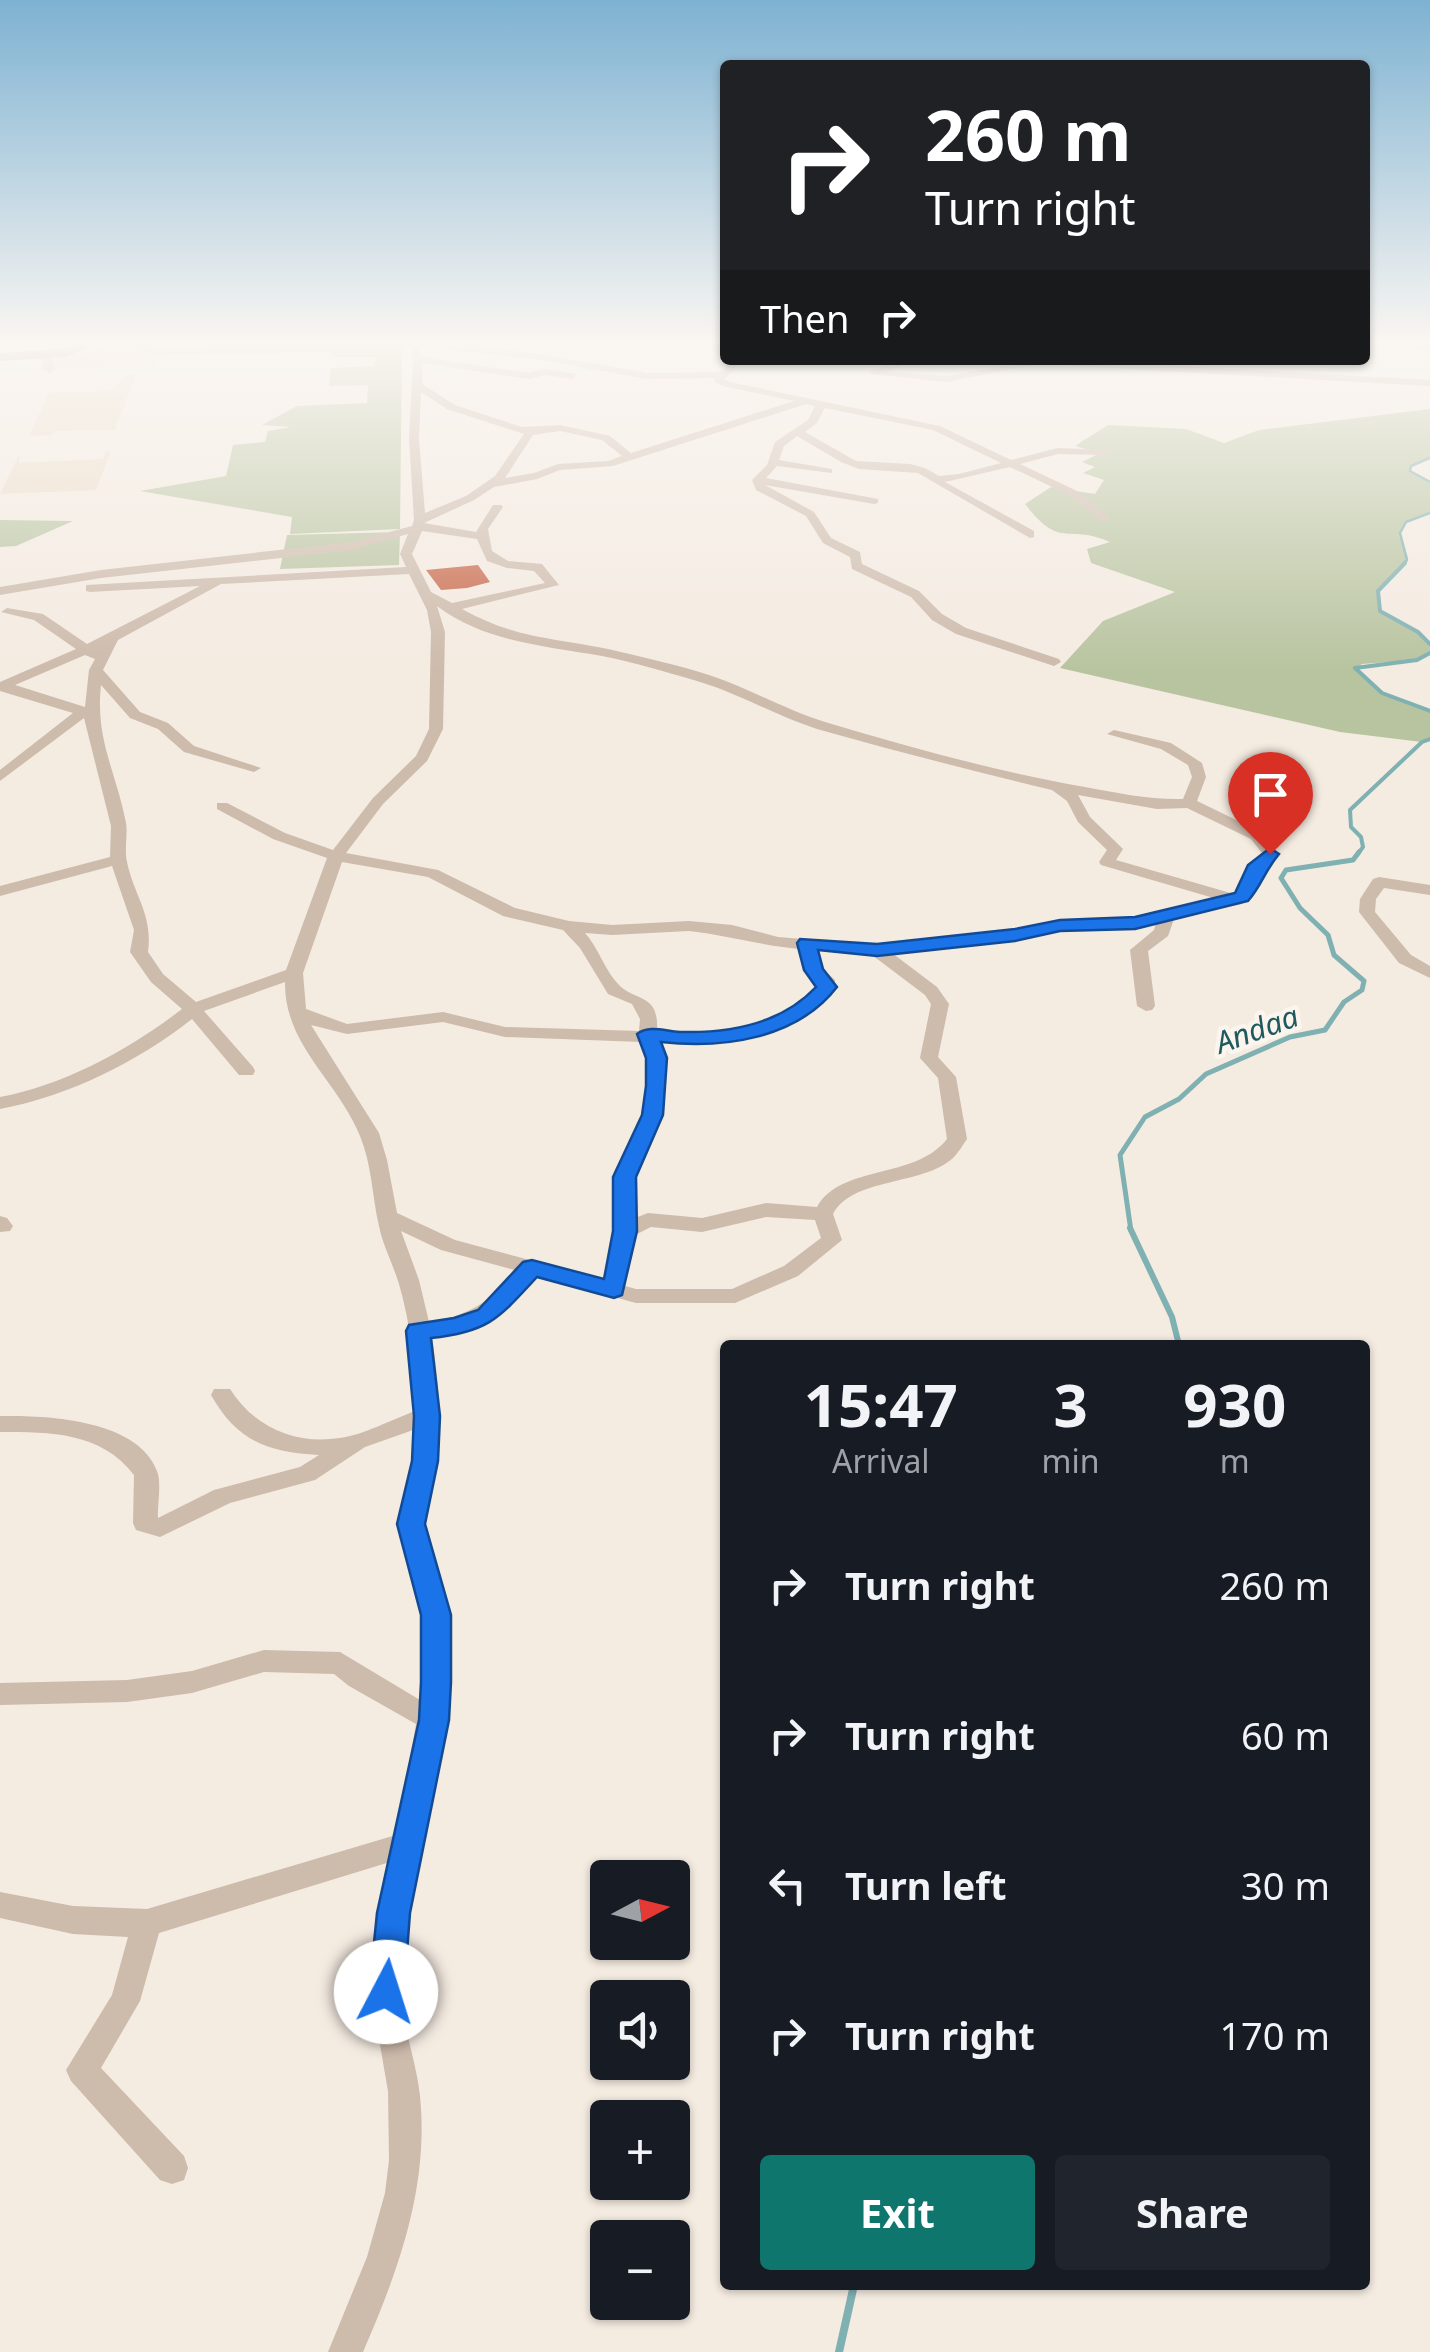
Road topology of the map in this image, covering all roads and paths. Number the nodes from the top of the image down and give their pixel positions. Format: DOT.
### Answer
graph roads {
  1 [pos="417,451"];
  2 [pos="519,451"];
  3 [pos="620,451"];
  4 [pos="651,451"];
  5 [pos="776,451"];
  6 [pos="830,451"];
  7 [pos="985,451"];
  8 [pos="1053,451"];
  9 [pos="1092,451"];
  10 [pos="1104,452"];
  11 [pos="629,457"];
  12 [pos="773,462"];
  13 [pos="1009,462"];
  14 [pos="828,471"];
  15 [pos="938,479"];
  16 [pos="758,480"];
  17 [pos="489,484"];
  18 [pos="874,501"];
  19 [pos="497,507"];
  20 [pos="1104,518"];
  21 [pos="419,524"];
  22 [pos="1030,534"];
  23 [pos="482,536"];
  24 [pos="352,546"];
  25 [pos="412,570"];
  26 [pos="265,578"];
  27 [pos="218,581"];
  28 [pos="9,591"];
  29 [pos="426,595"];
  30 [pos="448,608"];
  31 [pos="2,621"];
  32 [pos="94,660"];
  33 [pos="1054,662"];
  34 [pos="1,686"];
  35 [pos="87,712"];
  36 [pos="1114,734"];
  37 [pos="254,768"];
  38 [pos="0,776"];
  39 [pos="1054,786"];
  40 [pos="1189,804"];
  41 [pos="222,806"];
  42 [pos="336,856"];
  43 [pos="118,860"];
  44 [pos="1430,890"];
  45 [pos="0,891"];
  46 [pos="1236,900"];
  47 [pos="1166,917"];
  48 [pos="569,926"];
  49 [pos="807,943"];
  50 [pos="877,950"];
  51 [pos="294,973"];
  52 [pos="1430,973"];
  53 [pos="1146,1006"];
  54 [pos="192,1009"];
  55 [pos="295,1012"];
  56 [pos="648,1034"];
  57 [pos="246,1071"];
  58 [pos="0,1103"];
  59 [pos="823,1214"];
  60 [pos="389,1218"];
  61 [pos="625,1231"];
  62 [pos="532,1268"];
  63 [pos="614,1290"];
  64 [pos="418,1331"];
  65 [pos="222,1395"];
  66 [pos="427,1416"];
  67 [pos="0,1424"];
  68 [pos="346,1447"];
  69 [pos="0,1694"];
  70 [pos="434,1720"];
  71 [pos="410,1843"];
  72 [pos="0,1906"];
  73 [pos="147,1923"];
  74 [pos="172,2168"];
  75 [pos="345,2352"];
  1 -- 21 [label="street"];
  2 -- 17 [label="street"];
  3 -- 11 [label="street"];
  4 -- 11 [label="street"];
  5 -- 12 [label="street"];
  6 -- 15 [label="street"];
  7 -- 13 [label="street"];
  8 -- 13 [label="street"];
  9 -- 10 [label="street"];
  11 -- 17 [label="street"];
  12 -- 14 [label="street"];
  12 -- 16 [label="street"];
  13 -- 15 [label="street"];
  13 -- 20 [label="street"];
  15 -- 22 [label="street"];
  16 -- 18 [label="street"];
  16 -- 33 [label="street"];
  17 -- 21 [label="street"];
  19 -- 23 [label="street"];
  21 -- 23 [label="street"];
  21 -- 24 [label="street"];
  21 -- 25 [label="street"];
  23 -- 30 [label="street"];
  24 -- 26 [label="street"];
  24 -- 28 [label="street"];
  25 -- 26 [label="street"];
  25 -- 29 [label="street"];
  26 -- 27 [label="street"];
  27 -- 28 [label="street"];
  27 -- 32 [label="street"];
  28 -- 31 [label="street"];
  29 -- 30 [label="street"];
  29 -- 42 [label="street"];
  30 -- 39 [label="street"];
  31 -- 32 [label="street"];
  32 -- 34 [label="street"];
  32 -- 35 [label="street"];
  32 -- 37 [label="street"];
  34 -- 35 [label="street"];
  35 -- 38 [label="street"];
  35 -- 43 [label="street"];
  36 -- 40 [label="street"];
  39 -- 40 [label="street"];
  39 -- 46 [label="street"];
  40 -- 46 [label="street"];
  41 -- 42 [label="street"];
  42 -- 48 [label="street"];
  42 -- 51 [label="street"];
  43 -- 45 [label="street"];
  43 -- 54 [label="street"];
  44 -- 52 [label="street"];
  46 -- 47 [label="street"];
  47 -- 50 [label="street"];
  47 -- 53 [label="street"];
  48 -- 49 [label="street"];
  48 -- 56 [label="street"];
  49 -- 50 [label="street"];
  49 -- 56 [label="street"];
  50 -- 59 [label="street"];
  51 -- 54 [label="street"];
  51 -- 55 [label="street"];
  54 -- 57 [label="street"];
  54 -- 58 [label="street"];
  55 -- 56 [label="street"];
  55 -- 60 [label="street"];
  56 -- 61 [label="street"];
  59 -- 61 [label="street"];
  59 -- 63 [label="street"];
  60 -- 62 [label="street"];
  60 -- 64 [label="street"];
  61 -- 63 [label="street"];
  62 -- 63 [label="street"];
  62 -- 64 [label="street"];
  64 -- 66 [label="street"];
  65 -- 68 [label="street"];
  66 -- 68 [label="street"];
  66 -- 70 [label="street"];
  67 -- 68 [label="street"];
  69 -- 70 [label="street"];
  70 -- 71 [label="street"];
  71 -- 73 [label="street"];
  71 -- 75 [label="street"];
  72 -- 73 [label="street"];
  73 -- 74 [label="street"];
}
